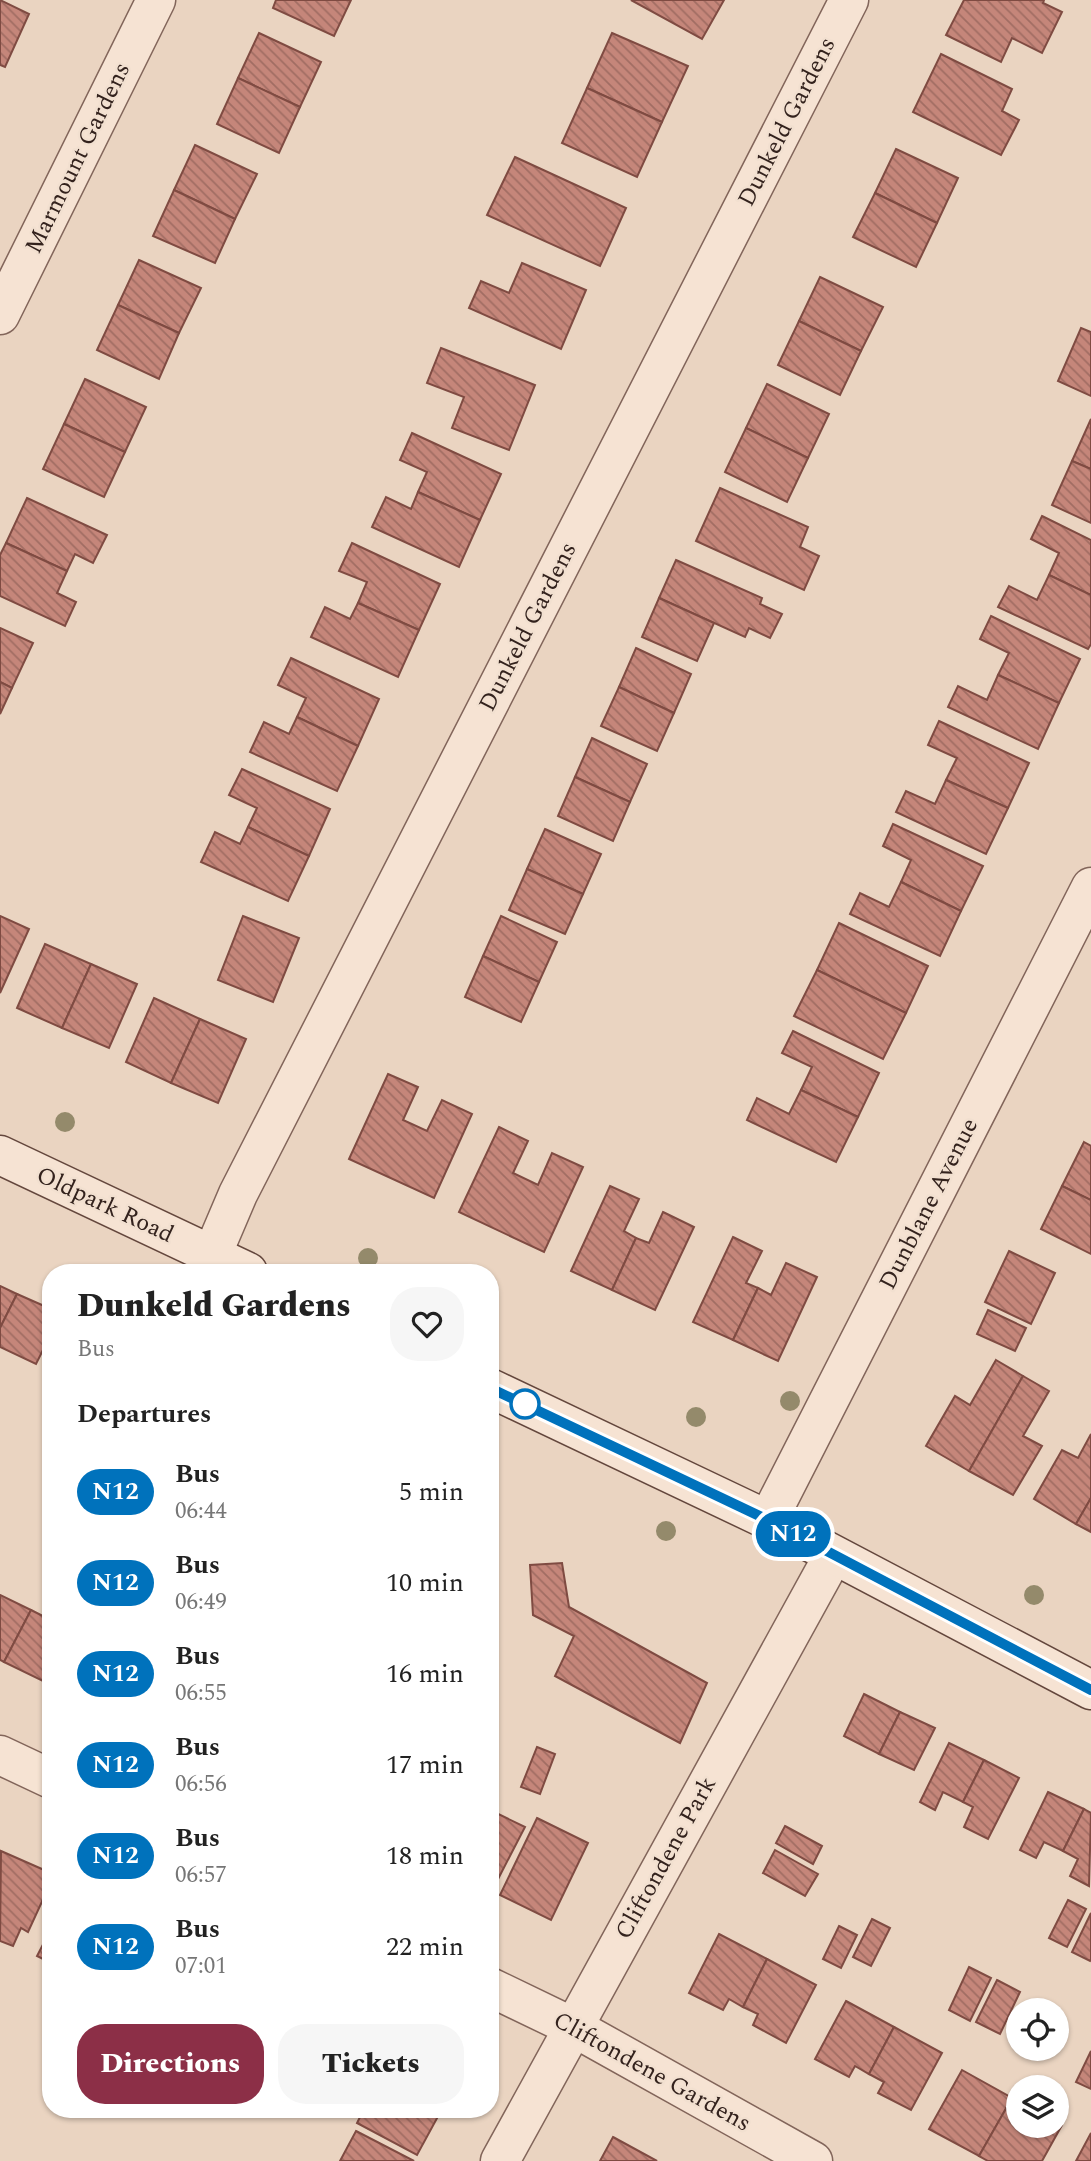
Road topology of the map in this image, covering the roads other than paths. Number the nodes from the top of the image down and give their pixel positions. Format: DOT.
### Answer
graph roads {
  1 [pos="156,0"];
  2 [pos="849,0"];
  3 [pos="0,315"];
  4 [pos="1091,887"];
  5 [pos="0,1155"];
  6 [pos="212,1255"];
  7 [pos="231,1264"];
  8 [pos="499,1392"];
  9 [pos="768,1520"];
  10 [pos="833,1556"];
  11 [pos="1091,1690"];
  12 [pos="0,1755"];
  13 [pos="42,1775"];
  14 [pos="499,1991"];
  15 [pos="573,2027"];
  16 [pos="500,2161"];
  17 [pos="813,2161"];
  1 -- 3 [label="street, Marmount Gardens"];
  2 -- 6 [label="street, Dunkeld Gardens"];
  4 -- 9 [label="street, Dunblane Avenue"];
  5 -- 6 [label="street, Oldpark Road"];
  6 -- 7 [label="street, Oldpark Road"];
  8 -- 9 [label="street"];
  9 -- 10 [label="street"];
  10 -- 11 [label="street"];
  10 -- 15 [label="street, Cliftondene Park"];
  12 -- 13 [label="street"];
  14 -- 15 [label="street, Cliftondene Gardens"];
  15 -- 16 [label="street, Cliftondene Park"];
  15 -- 17 [label="street, Cliftondene Gardens"];
}
